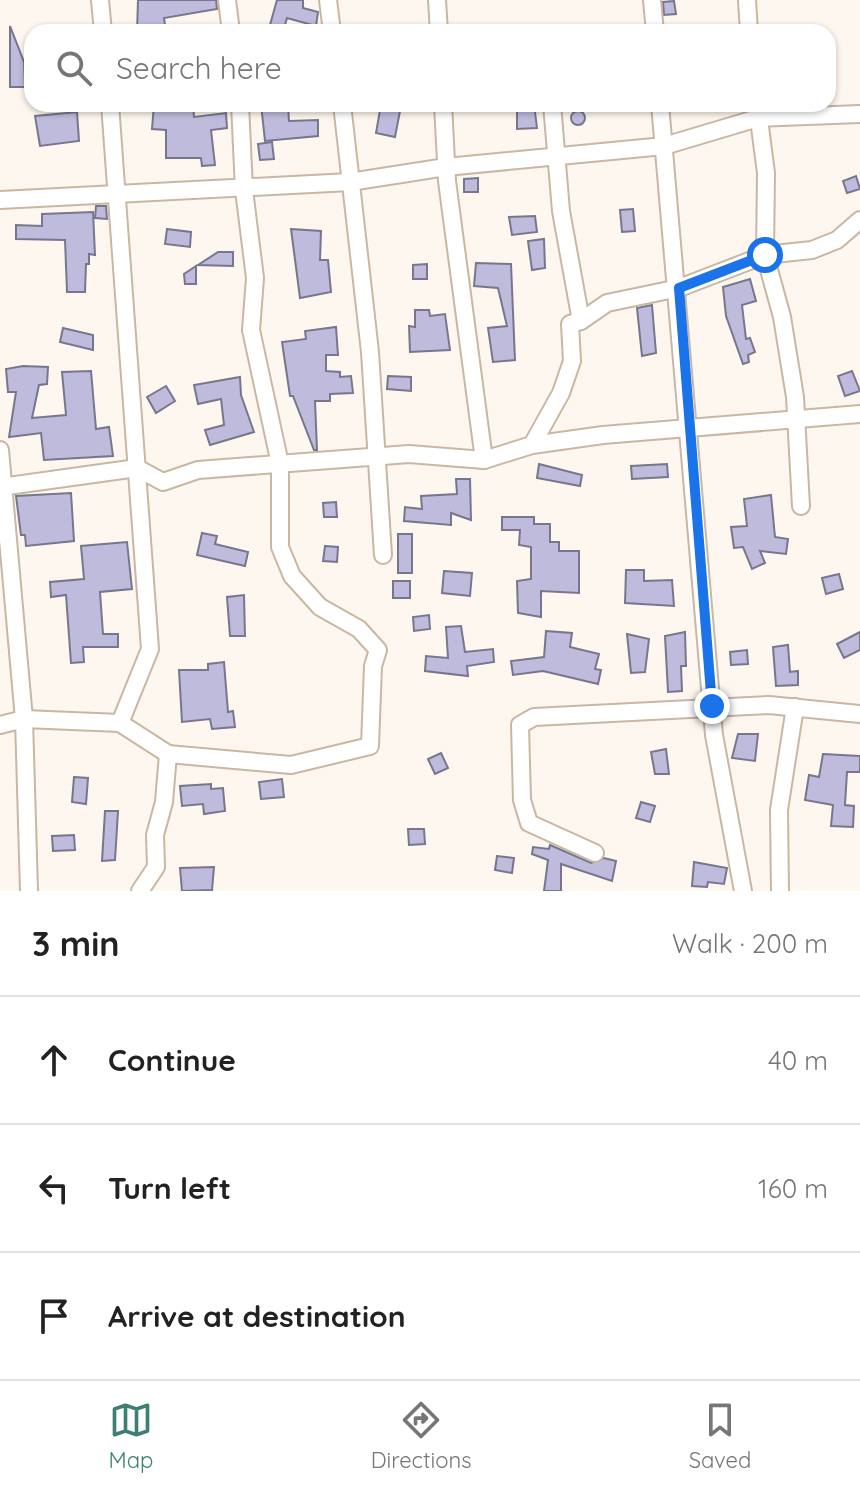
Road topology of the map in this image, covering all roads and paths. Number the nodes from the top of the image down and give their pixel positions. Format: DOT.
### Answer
graph roads {
  1 [pos="100,0"];
  2 [pos="227,0"];
  3 [pos="328,0"];
  4 [pos="437,0"];
  5 [pos="652,0"];
  6 [pos="747,0"];
  7 [pos="102,24"];
  8 [pos="230,24"];
  9 [pos="331,24"];
  10 [pos="438,24"];
  11 [pos="654,24"];
  12 [pos="748,24"];
  13 [pos="111,112"];
  14 [pos="240,112"];
  15 [pos="343,112"];
  16 [pos="443,112"];
  17 [pos="553,112"];
  18 [pos="661,112"];
  19 [pos="755,112"];
  20 [pos="758,112"];
  21 [pos="792,112"];
  22 [pos="860,114"];
  23 [pos="664,146"];
  24 [pos="557,155"];
  25 [pos="446,167"];
  26 [pos="350,182"];
  27 [pos="244,190"];
  28 [pos="118,194"];
  29 [pos="0,200"];
  30 [pos="860,220"];
  31 [pos="765,255"];
  32 [pos="679,288"];
  33 [pos="581,321"];
  34 [pos="860,414"];
  35 [pos="795,419"];
  36 [pos="688,427"];
  37 [pos="532,445"];
  38 [pos="0,450"];
  39 [pos="375,458"];
  40 [pos="484,460"];
  41 [pos="280,464"];
  42 [pos="137,468"];
  43 [pos="2,487"];
  44 [pos="801,506"];
  45 [pos="383,555"];
  46 [pos="712,706"];
  47 [pos="795,707"];
  48 [pos="860,714"];
  49 [pos="24,719"];
  50 [pos="120,723"];
  51 [pos="0,725"];
  52 [pos="168,754"];
  53 [pos="595,853"];
  54 [pos="29,891"];
  55 [pos="140,891"];
  56 [pos="743,891"];
  57 [pos="780,891"];
  1 -- 7 [label="street"];
  2 -- 8 [label="street"];
  3 -- 9 [label="street"];
  4 -- 10 [label="street"];
  5 -- 11 [label="street"];
  6 -- 12 [label="street"];
  13 -- 28 [label="street"];
  14 -- 27 [label="street"];
  15 -- 26 [label="street"];
  16 -- 25 [label="street"];
  17 -- 24 [label="street"];
  18 -- 23 [label="street"];
  19 -- 23 [label="street"];
  20 -- 31 [label="street"];
  21 -- 22 [label="street"];
  23 -- 24 [label="street"];
  23 -- 32 [label="street"];
  24 -- 25 [label="street"];
  24 -- 33 [label="street"];
  25 -- 26 [label="street"];
  25 -- 40 [label="street"];
  26 -- 27 [label="street"];
  26 -- 39 [label="street"];
  27 -- 28 [label="street"];
  27 -- 41 [label="street"];
  28 -- 29 [label="street"];
  28 -- 42 [label="street"];
  30 -- 31 [label="street"];
  31 -- 32 [label="street"];
  31 -- 35 [label="street"];
  32 -- 33 [label="street"];
  32 -- 36 [label="street"];
  33 -- 37 [label="street"];
  34 -- 35 [label="street"];
  35 -- 36 [label="street"];
  35 -- 44 [label="street"];
  36 -- 37 [label="street"];
  36 -- 46 [label="street"];
  37 -- 40 [label="street"];
  38 -- 43 [label="street"];
  39 -- 40 [label="street"];
  39 -- 41 [label="street"];
  39 -- 45 [label="street"];
  41 -- 42 [label="street"];
  41 -- 52 [label="street"];
  42 -- 43 [label="street"];
  42 -- 50 [label="street"];
  43 -- 49 [label="street"];
  46 -- 47 [label="street"];
  46 -- 53 [label="street"];
  46 -- 56 [label="street"];
  47 -- 48 [label="street"];
  47 -- 57 [label="street"];
  49 -- 50 [label="street"];
  49 -- 51 [label="street"];
  49 -- 54 [label="street"];
  50 -- 52 [label="street"];
  52 -- 55 [label="street"];
}
